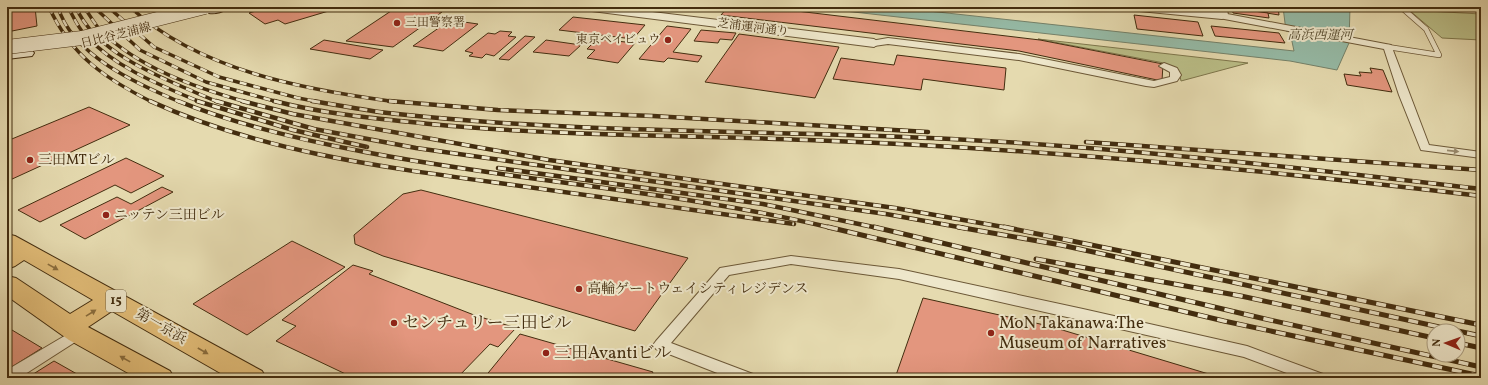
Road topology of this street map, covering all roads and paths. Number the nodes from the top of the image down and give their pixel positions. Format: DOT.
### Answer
graph roads {
  1 [pos="205,7"];
  2 [pos="223,7"];
  3 [pos="584,7"];
  4 [pos="1129,7"];
  5 [pos="1401,7"];
  6 [pos="1222,12"];
  7 [pos="874,43"];
  8 [pos="7,47"];
  9 [pos="1388,47"];
  10 [pos="7,55"];
  11 [pos="1164,66"];
  12 [pos="1481,155"];
  13 [pos="12,251"];
  14 [pos="7,284"];
  15 [pos="113,299"];
  16 [pos="73,330"];
  17 [pos="7,378"];
  18 [pos="160,378"];
  19 [pos="252,378"];
  20 [pos="747,378"];
  21 [pos="1317,378"];
  1 -- 8 [label="main road, 日比谷芝浦線, bridge"];
  2 -- 10 [label="main road, 日比谷芝浦線"];
  3 -- 7 [label="street, 芝浦運河通り"];
  4 -- 6 [label="street"];
  5 -- 9 [label="lane"];
  6 -- 9 [label="street"];
  7 -- 11 [label="street"];
  9 -- 12 [label="street, one-way"];
  13 -- 15 [label="highway, 第一京浜 / 15, one-way"];
  14 -- 16 [label="highway"];
  16 -- 15 [label="highway, one-way"];
  15 -- 19 [label="highway, 第一京浜 / 15, one-way"];
  16 -- 17 [label="street"];
  18 -- 16 [label="highway, one-way"];
  20 -- 21 [label="street"];
}
